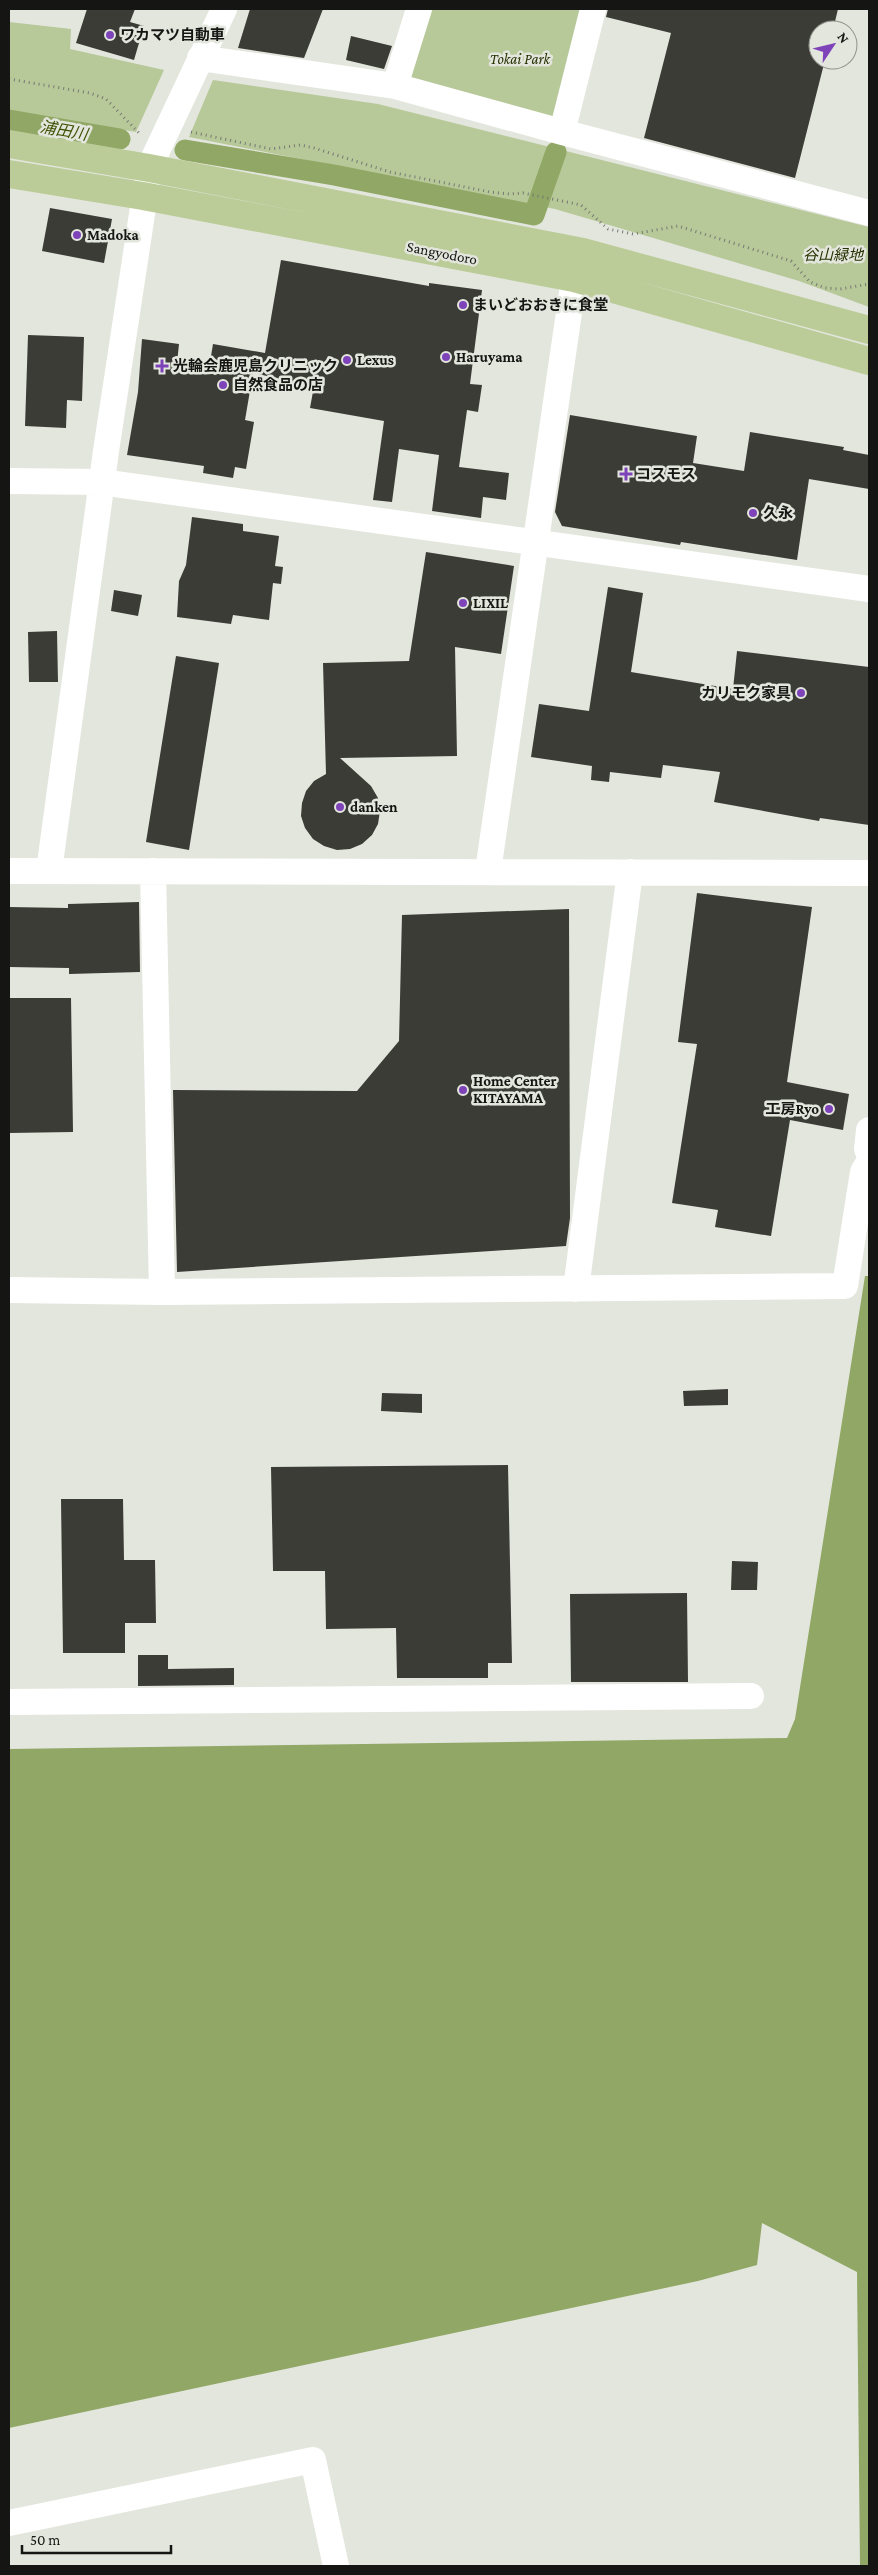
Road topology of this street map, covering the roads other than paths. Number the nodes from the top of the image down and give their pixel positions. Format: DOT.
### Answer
graph roads {
  1 [pos="224,9"];
  2 [pos="419,9"];
  3 [pos="594,9"];
  4 [pos="200,58"];
  5 [pos="395,86"];
  6 [pos="562,132"];
  7 [pos="9,144"];
  8 [pos="149,168"];
  9 [pos="9,174"];
  10 [pos="143,196"];
  11 [pos="869,213"];
  12 [pos="574,278"];
  13 [pos="869,330"];
  14 [pos="869,361"];
  15 [pos="9,481"];
  16 [pos="102,482"];
  17 [pos="535,543"];
  18 [pos="869,589"];
  19 [pos="9,871"];
  20 [pos="49,871"];
  21 [pos="153,871"];
  22 [pos="488,871"];
  23 [pos="630,872"];
  24 [pos="869,873"];
  25 [pos="869,1130"];
  26 [pos="869,1154"];
  27 [pos="869,1162"];
  28 [pos="576,1288"];
  29 [pos="9,1290"];
  30 [pos="162,1292"];
  31 [pos="751,1696"];
  32 [pos="9,1702"];
  33 [pos="9,2522"];
  34 [pos="336,2566"];
  1 -- 4 [label="street"];
  2 -- 5 [label="street"];
  3 -- 6 [label="street"];
  4 -- 5 [label="street"];
  4 -- 8 [label="street"];
  5 -- 6 [label="street"];
  6 -- 11 [label="street"];
  7 -- 8 [label="main road, Sangyodoro"];
  8 -- 10 [label="street"];
  8 -- 13 [label="main road, Sangyodoro"];
  9 -- 10 [label="main road, Sangyodoro"];
  10 -- 12 [label="main road, Sangyodoro"];
  10 -- 16 [label="street"];
  12 -- 14 [label="main road, Sangyodoro"];
  12 -- 17 [label="street"];
  15 -- 16 [label="street"];
  16 -- 17 [label="street"];
  16 -- 20 [label="street"];
  17 -- 18 [label="street"];
  17 -- 22 [label="street"];
  19 -- 20 [label="street"];
  20 -- 21 [label="street"];
  21 -- 22 [label="street"];
  21 -- 30 [label="street"];
  22 -- 23 [label="street"];
  23 -- 24 [label="street"];
  23 -- 28 [label="street"];
  25 -- 26 [label="street"];
  27 -- 28 [label="street"];
  28 -- 30 [label="street"];
  29 -- 30 [label="street"];
  31 -- 32 [label="street"];
  33 -- 34 [label="street"];
}
